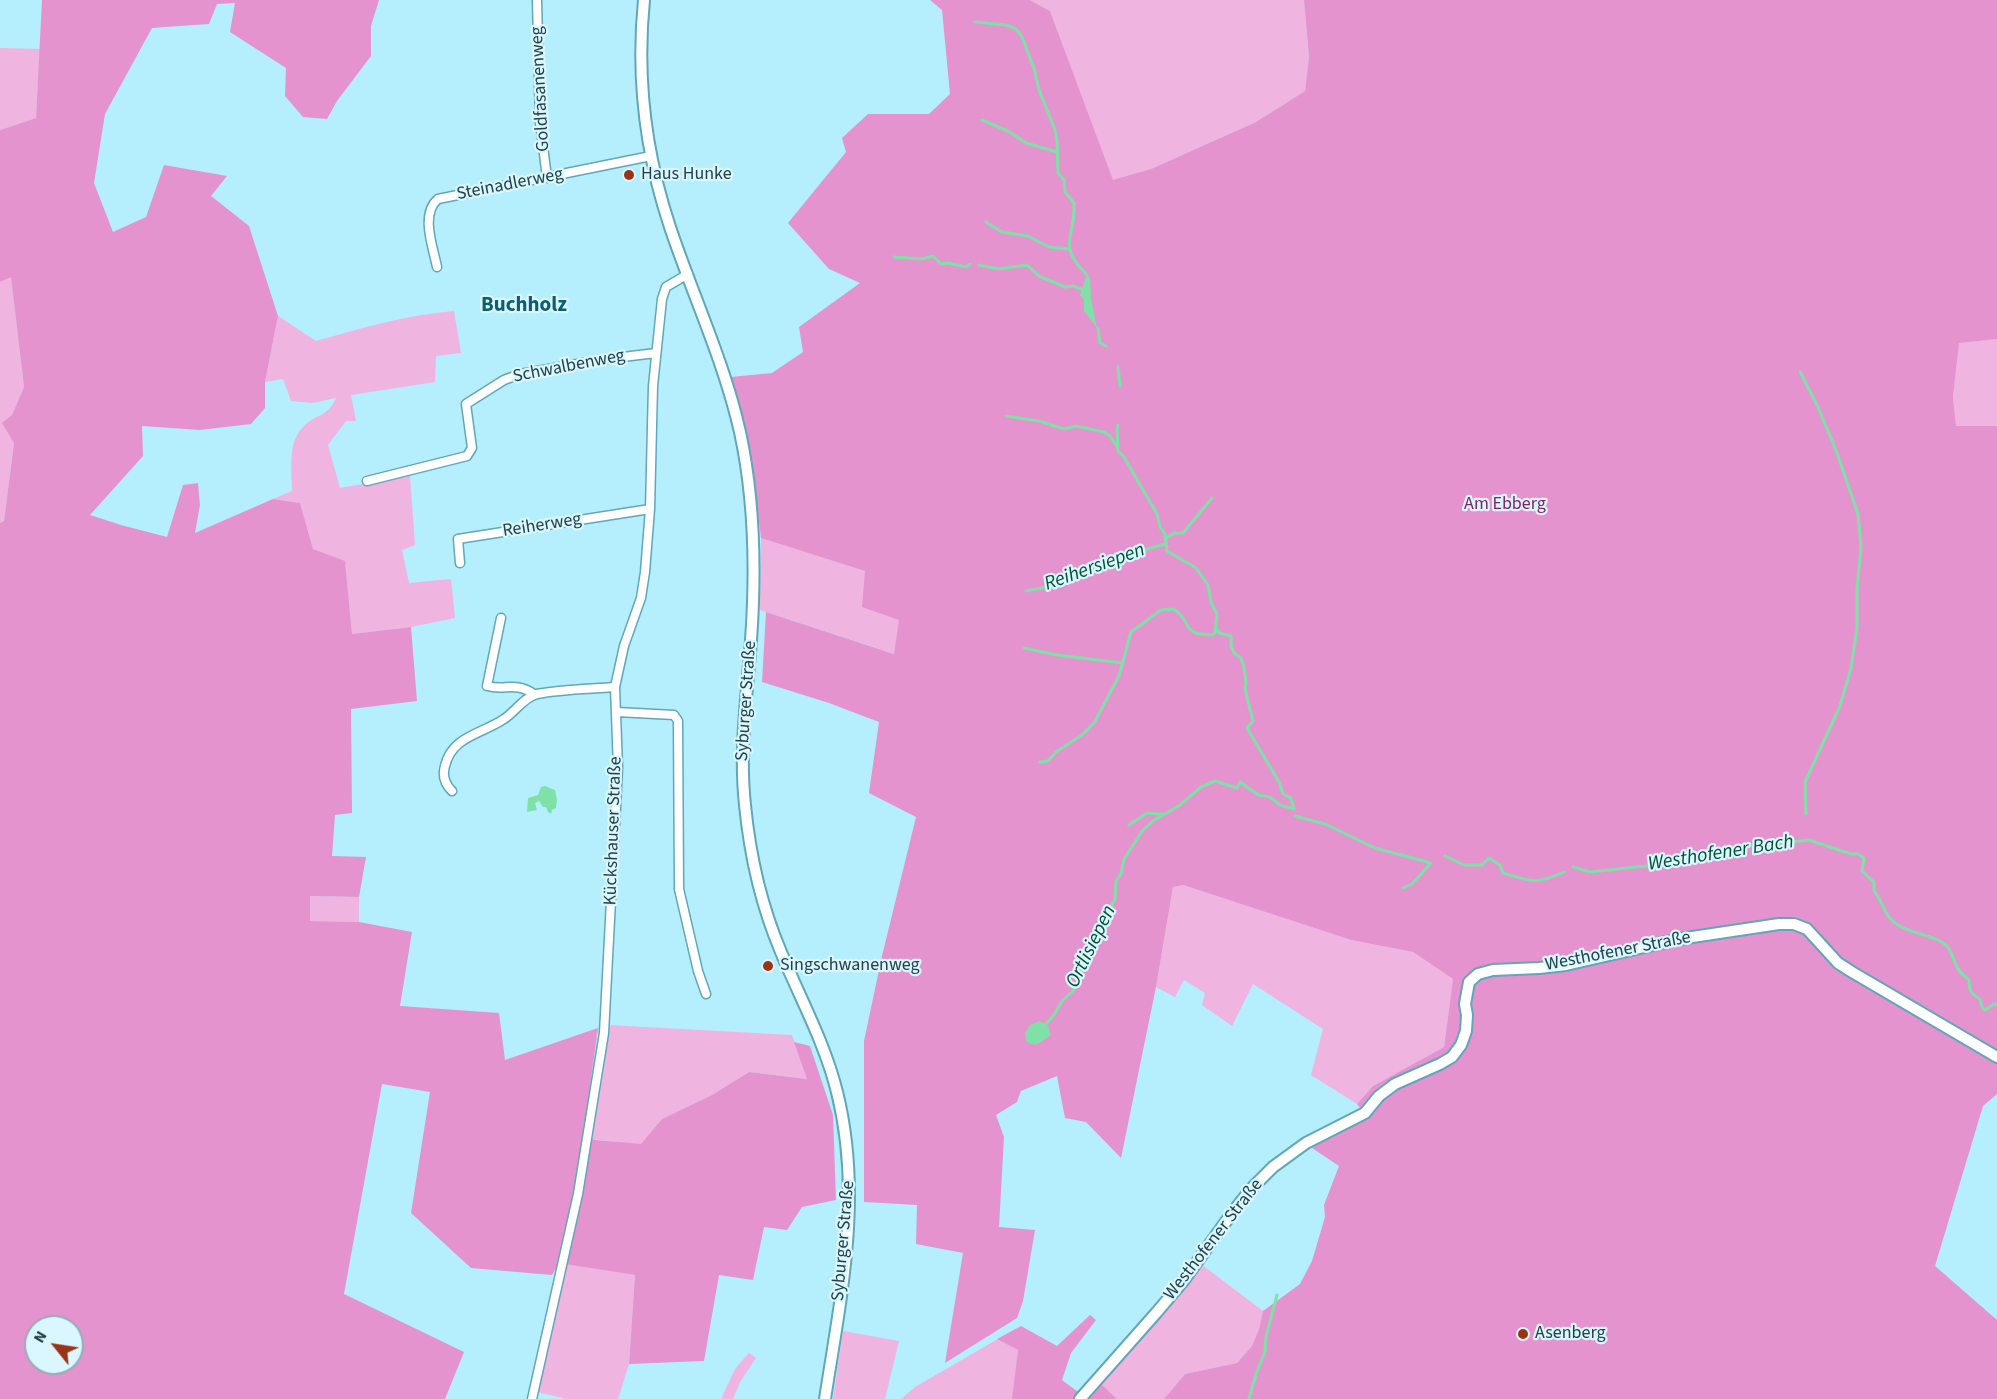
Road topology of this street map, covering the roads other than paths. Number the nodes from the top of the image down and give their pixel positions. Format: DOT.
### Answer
graph roads {
  1 [pos="537,0"];
  2 [pos="644,0"];
  3 [pos="651,156"];
  4 [pos="547,178"];
  5 [pos="437,267"];
  6 [pos="688,274"];
  7 [pos="656,353"];
  8 [pos="367,481"];
  9 [pos="650,509"];
  10 [pos="460,563"];
  11 [pos="501,618"];
  12 [pos="615,687"];
  13 [pos="534,694"];
  14 [pos="617,712"];
  15 [pos="452,791"];
  16 [pos="706,994"];
  17 [pos="1997,1057"];
  18 [pos="532,1399"];
  19 [pos="825,1399"];
  20 [pos="1080,1399"];
  1 -- 4 [label="street, Goldfasanenweg"];
  2 -- 3 [label="street, Syburger Straße"];
  3 -- 4 [label="street, Steinadlerweg"];
  3 -- 6 [label="street, Syburger Straße"];
  4 -- 5 [label="street, Steinadlerweg"];
  6 -- 7 [label="street, Kückshauser Straße"];
  6 -- 19 [label="street, Syburger Straße"];
  7 -- 8 [label="street, Schwalbenweg"];
  7 -- 9 [label="street, Kückshauser Straße"];
  9 -- 10 [label="street, Reiherweg"];
  9 -- 12 [label="street, Kückshauser Straße"];
  11 -- 13 [label="street"];
  12 -- 13 [label="street"];
  12 -- 14 [label="street, Kückshauser Straße"];
  13 -- 15 [label="street"];
  14 -- 16 [label="street"];
  14 -- 18 [label="street, Kückshauser Straße"];
  17 -- 20 [label="street, Westhofener Straße"];
}
